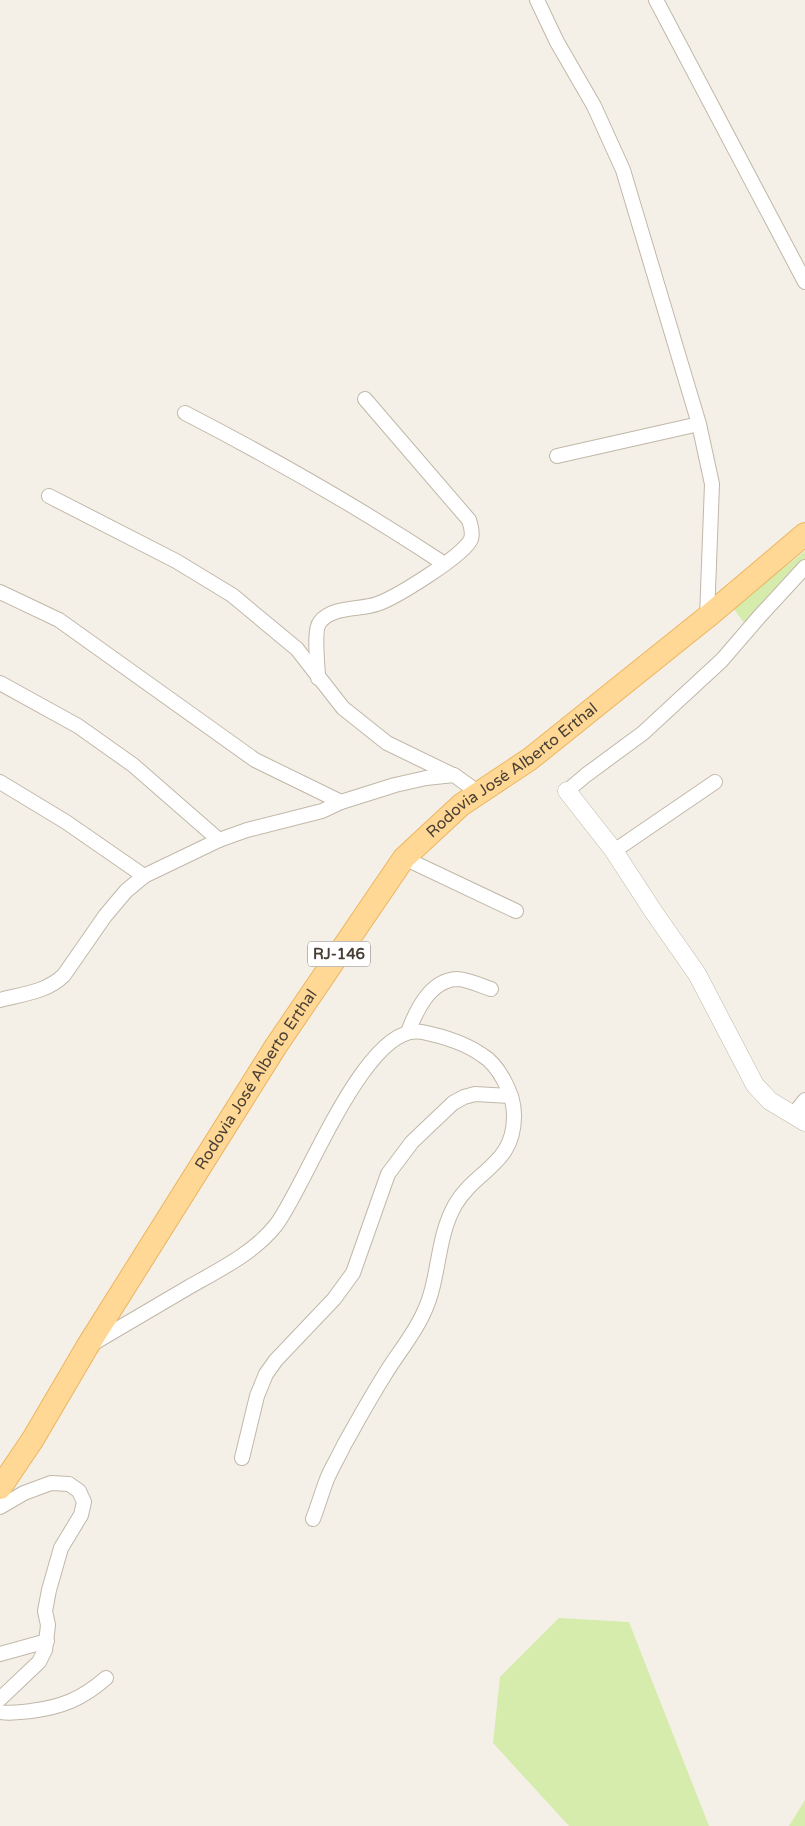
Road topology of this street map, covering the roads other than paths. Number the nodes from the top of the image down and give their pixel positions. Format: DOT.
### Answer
graph roads {
  1 [pos="537,0"];
  2 [pos="656,0"];
  3 [pos="805,282"];
  4 [pos="365,399"];
  5 [pos="185,413"];
  6 [pos="699,424"];
  7 [pos="557,456"];
  8 [pos="49,496"];
  9 [pos="805,534"];
  10 [pos="444,563"];
  11 [pos="805,567"];
  12 [pos="0,592"];
  13 [pos="707,617"];
  14 [pos="318,678"];
  15 [pos="0,683"];
  16 [pos="454,775"];
  17 [pos="0,782"];
  18 [pos="715,782"];
  19 [pos="567,791"];
  20 [pos="479,793"];
  21 [pos="341,802"];
  22 [pos="219,840"];
  23 [pos="614,851"];
  24 [pos="404,858"];
  25 [pos="144,876"];
  26 [pos="516,911"];
  27 [pos="491,989"];
  28 [pos="0,1000"];
  29 [pos="408,1032"];
  30 [pos="511,1096"];
  31 [pos="805,1100"];
  32 [pos="799,1119"];
  33 [pos="87,1347"];
  34 [pos="242,1458"];
  35 [pos="0,1488"];
  36 [pos="0,1507"];
  37 [pos="313,1519"];
  38 [pos="47,1641"];
  39 [pos="0,1654"];
  40 [pos="106,1678"];
  41 [pos="0,1700"];
  42 [pos="0,1712"];
  1 -- 6 [label="street"];
  2 -- 3 [label="street"];
  4 -- 10 [label="street"];
  5 -- 10 [label="street"];
  6 -- 7 [label="street"];
  6 -- 13 [label="street"];
  8 -- 14 [label="street"];
  9 -- 13 [label="main road, Rodovia José Alberto Erthal / RJ-146"];
  10 -- 14 [label="street"];
  11 -- 19 [label="street"];
  12 -- 21 [label="street"];
  13 -- 20 [label="main road, Rodovia José Alberto Erthal / RJ-146"];
  14 -- 16 [label="street"];
  15 -- 22 [label="street"];
  16 -- 20 [label="street"];
  16 -- 21 [label="street"];
  17 -- 25 [label="street"];
  18 -- 23 [label="street"];
  19 -- 23 [label="street"];
  20 -- 24 [label="main road, Rodovia José Alberto Erthal / RJ-146"];
  21 -- 22 [label="street"];
  22 -- 25 [label="street"];
  23 -- 32 [label="street"];
  24 -- 26 [label="street"];
  24 -- 33 [label="main road, Rodovia José Alberto Erthal / RJ-146"];
  25 -- 28 [label="street"];
  27 -- 29 [label="street"];
  29 -- 30 [label="street"];
  29 -- 33 [label="street"];
  30 -- 34 [label="street"];
  30 -- 37 [label="street"];
  31 -- 32 [label="street"];
  33 -- 35 [label="main road, Rodovia José Alberto Erthal / RJ-146"];
  36 -- 38 [label="street"];
  38 -- 39 [label="street"];
  38 -- 41 [label="street"];
  40 -- 42 [label="street"];
}
